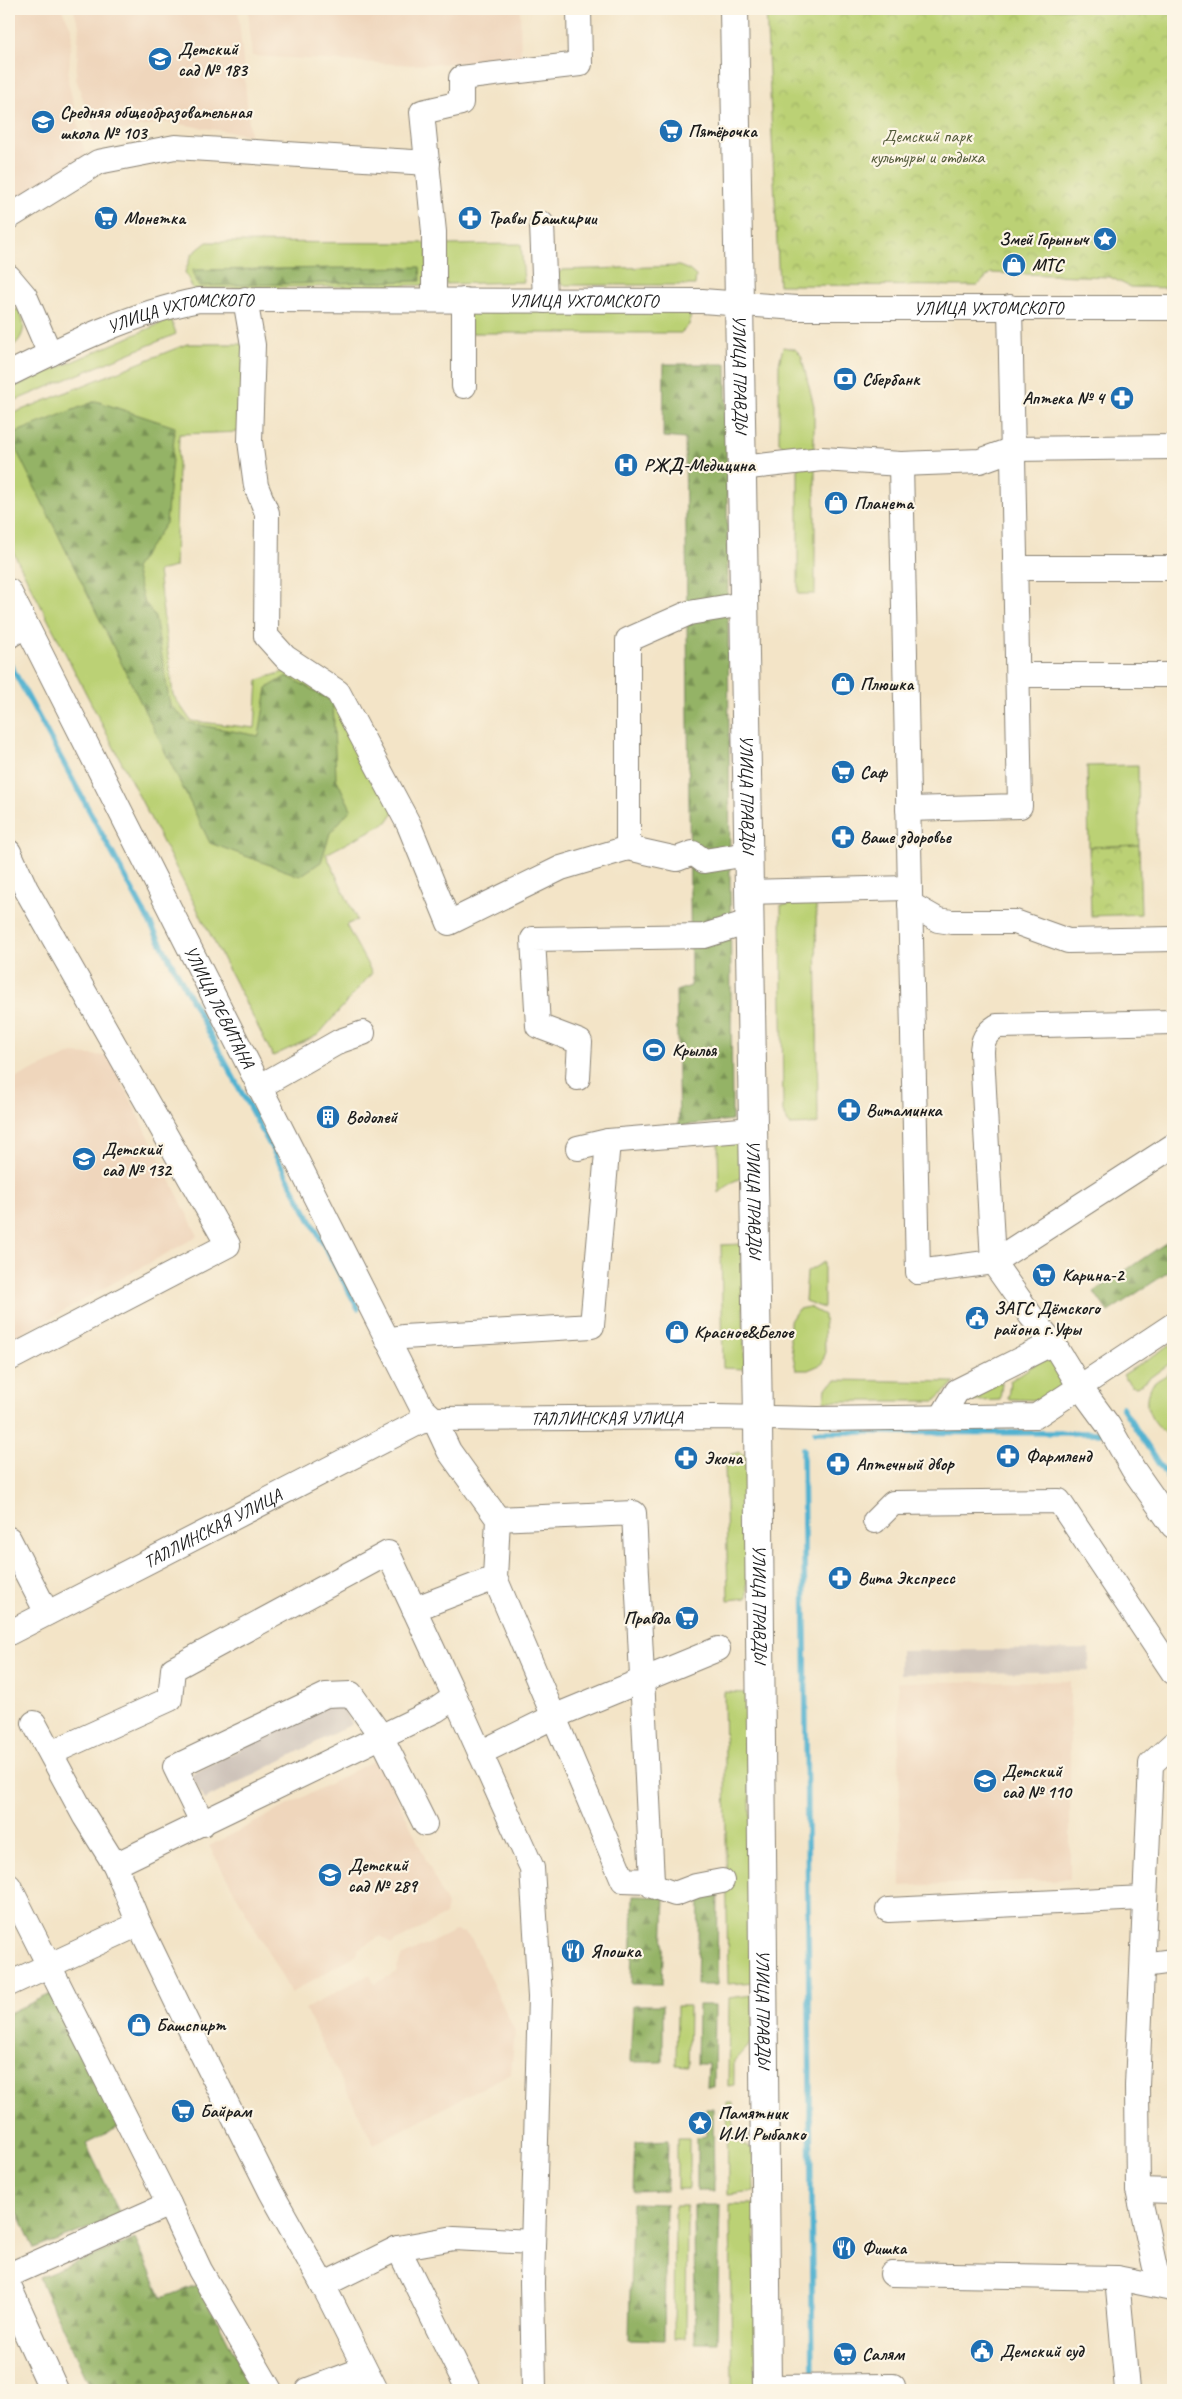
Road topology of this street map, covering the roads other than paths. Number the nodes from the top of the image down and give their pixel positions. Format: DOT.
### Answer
graph roads {
  1 [pos="579,9"];
  2 [pos="734,9"];
  3 [pos="428,163"];
  4 [pos="9,217"];
  5 [pos="542,224"];
  6 [pos="9,276"];
  7 [pos="244,299"];
  8 [pos="434,300"];
  9 [pos="464,300"];
  10 [pos="545,301"];
  11 [pos="738,304"];
  12 [pos="1010,308"];
  13 [pos="1173,308"];
  14 [pos="50,354"];
  15 [pos="9,374"];
  16 [pos="464,386"];
  17 [pos="1173,447"];
  18 [pos="1013,449"];
  19 [pos="901,464"];
  20 [pos="740,468"];
  21 [pos="1016,568"];
  22 [pos="1173,568"];
  23 [pos="9,591"];
  24 [pos="743,604"];
  25 [pos="17,630"];
  26 [pos="1018,675"];
  27 [pos="1173,675"];
  28 [pos="908,809"];
  29 [pos="628,848"];
  30 [pos="9,852"];
  31 [pos="748,854"];
  32 [pos="748,892"];
  33 [pos="910,896"];
  34 [pos="749,922"];
  35 [pos="1173,939"];
  36 [pos="1173,1022"];
  37 [pos="363,1033"];
  38 [pos="578,1078"];
  39 [pos="259,1086"];
  40 [pos="753,1129"];
  41 [pos="608,1141"];
  42 [pos="1173,1146"];
  43 [pos="578,1148"];
  44 [pos="993,1262"];
  45 [pos="1173,1325"];
  46 [pos="387,1340"];
  47 [pos="1053,1343"];
  48 [pos="9,1359"];
  49 [pos="1080,1387"];
  50 [pos="758,1418"];
  51 [pos="941,1418"];
  52 [pos="434,1419"];
  53 [pos="498,1519"];
  54 [pos="875,1521"];
  55 [pos="1173,1526"];
  56 [pos="9,1539"];
  57 [pos="495,1578"];
  58 [pos="414,1609"];
  59 [pos="47,1613"];
  60 [pos="9,1633"];
  61 [pos="718,1648"];
  62 [pos="1173,1672"];
  63 [pos="642,1681"];
  64 [pos="455,1697"];
  65 [pos="554,1717"];
  66 [pos="34,1723"];
  67 [pos="380,1736"];
  68 [pos="1173,1744"];
  69 [pos="51,1753"];
  70 [pos="480,1753"];
  71 [pos="203,1824"];
  72 [pos="425,1824"];
  73 [pos="115,1865"];
  74 [pos="652,1881"];
  75 [pos="722,1881"];
  76 [pos="9,1886"];
  77 [pos="1144,1898"];
  78 [pos="888,1910"];
  79 [pos="138,1924"];
  80 [pos="1173,1961"];
  81 [pos="1143,1965"];
  82 [pos="48,1967"];
  83 [pos="9,1984"];
  84 [pos="1138,2190"];
  85 [pos="1173,2191"];
  86 [pos="169,2204"];
  87 [pos="533,2242"];
  88 [pos="398,2248"];
  89 [pos="892,2274"];
  90 [pos="9,2275"];
  91 [pos="1117,2278"];
  92 [pos="323,2285"];
  93 [pos="1166,2288"];
  94 [pos="9,2291"];
  95 [pos="364,2369"];
  96 [pos="893,2386"];
  97 [pos="467,2387"];
  98 [pos="767,2389"];
  99 [pos="54,2390"];
  100 [pos="270,2390"];
  101 [pos="308,2390"];
  102 [pos="376,2390"];
  103 [pos="534,2390"];
  104 [pos="1127,2390"];
  1 -- 3 [label="street"];
  2 -- 11 [label="main road, УЛИЦА ПРАВДЫ"];
  3 -- 4 [label="street"];
  3 -- 8 [label="street"];
  5 -- 10 [label="street"];
  6 -- 14 [label="street"];
  7 -- 8 [label="street, УЛИЦА УХТОМСКОГО"];
  7 -- 14 [label="street, УЛИЦА УХТОМСКОГО"];
  7 -- 29 [label="street"];
  8 -- 9 [label="street, УЛИЦА УХТОМСКОГО"];
  9 -- 10 [label="street, УЛИЦА УХТОМСКОГО"];
  9 -- 16 [label="street"];
  10 -- 11 [label="street, УЛИЦА УХТОМСКОГО"];
  11 -- 12 [label="street, УЛИЦА УХТОМСКОГО"];
  11 -- 20 [label="main road, УЛИЦА ПРАВДЫ"];
  12 -- 13 [label="street, УЛИЦА УХТОМСКОГО"];
  12 -- 18 [label="street"];
  14 -- 15 [label="street, УЛИЦА УХТОМСКОГО"];
  17 -- 18 [label="street"];
  18 -- 19 [label="street"];
  18 -- 21 [label="street"];
  19 -- 20 [label="street"];
  19 -- 28 [label="street"];
  20 -- 24 [label="main road, УЛИЦА ПРАВДЫ"];
  21 -- 22 [label="street"];
  21 -- 26 [label="street"];
  23 -- 25 [label="street, УЛИЦА ЛЕВИТАНА"];
  24 -- 29 [label="street"];
  24 -- 31 [label="main road, УЛИЦА ПРАВДЫ"];
  25 -- 39 [label="street, УЛИЦА ЛЕВИТАНА"];
  26 -- 27 [label="street"];
  26 -- 28 [label="street"];
  28 -- 33 [label="street"];
  29 -- 31 [label="street"];
  30 -- 48 [label="street"];
  31 -- 32 [label="main road, УЛИЦА ПРАВДЫ"];
  32 -- 33 [label="street"];
  32 -- 34 [label="main road, УЛИЦА ПРАВДЫ"];
  33 -- 35 [label="street"];
  33 -- 44 [label="street"];
  34 -- 38 [label="street"];
  34 -- 40 [label="main road, УЛИЦА ПРАВДЫ"];
  36 -- 44 [label="street"];
  37 -- 39 [label="street"];
  39 -- 46 [label="street, УЛИЦА ЛЕВИТАНА"];
  40 -- 41 [label="street"];
  40 -- 50 [label="main road, УЛИЦА ПРАВДЫ"];
  41 -- 43 [label="street"];
  41 -- 46 [label="street"];
  42 -- 44 [label="street"];
  44 -- 47 [label="street"];
  45 -- 49 [label="street, ТАЛЛИНСКАЯ УЛИЦА"];
  46 -- 52 [label="street, УЛИЦА ЛЕВИТАНА"];
  47 -- 49 [label="street"];
  47 -- 51 [label="street"];
  49 -- 51 [label="street, ТАЛЛИНСКАЯ УЛИЦА"];
  49 -- 55 [label="street"];
  50 -- 51 [label="street, ТАЛЛИНСКАЯ УЛИЦА"];
  50 -- 52 [label="street, ТАЛЛИНСКАЯ УЛИЦА"];
  50 -- 98 [label="main road, УЛИЦА ПРАВДЫ"];
  52 -- 53 [label="street, УЛИЦА ЛЕВИТАНА"];
  52 -- 59 [label="street, ТАЛЛИНСКАЯ УЛИЦА"];
  53 -- 57 [label="street"];
  53 -- 63 [label="street"];
  54 -- 62 [label="street"];
  56 -- 59 [label="street"];
  57 -- 58 [label="street"];
  57 -- 65 [label="street"];
  58 -- 64 [label="street"];
  58 -- 69 [label="street"];
  59 -- 60 [label="street, ТАЛЛИНСКАЯ УЛИЦА"];
  61 -- 63 [label="street"];
  63 -- 65 [label="street"];
  63 -- 74 [label="street"];
  64 -- 67 [label="street"];
  64 -- 70 [label="street"];
  65 -- 70 [label="street"];
  65 -- 74 [label="street"];
  66 -- 69 [label="street"];
  67 -- 71 [label="street"];
  67 -- 71 [label="street"];
  67 -- 72 [label="street"];
  68 -- 77 [label="street"];
  69 -- 73 [label="street"];
  70 -- 87 [label="street"];
  71 -- 73 [label="street"];
  73 -- 79 [label="street"];
  74 -- 75 [label="street"];
  76 -- 82 [label="street"];
  77 -- 78 [label="street"];
  77 -- 81 [label="street"];
  79 -- 82 [label="street"];
  79 -- 92 [label="street"];
  80 -- 81 [label="street"];
  81 -- 84 [label="street"];
  82 -- 83 [label="street"];
  82 -- 86 [label="street"];
  84 -- 85 [label="street"];
  84 -- 93 [label="street"];
  86 -- 90 [label="street"];
  86 -- 100 [label="street"];
  87 -- 88 [label="street"];
  87 -- 103 [label="street"];
  88 -- 92 [label="street"];
  88 -- 97 [label="street"];
  89 -- 91 [label="street"];
  91 -- 93 [label="street"];
  91 -- 104 [label="street"];
  92 -- 95 [label="street"];
  94 -- 99 [label="main road"];
  95 -- 101 [label="street"];
  95 -- 102 [label="street"];
  96 -- 98 [label="street"];
}
